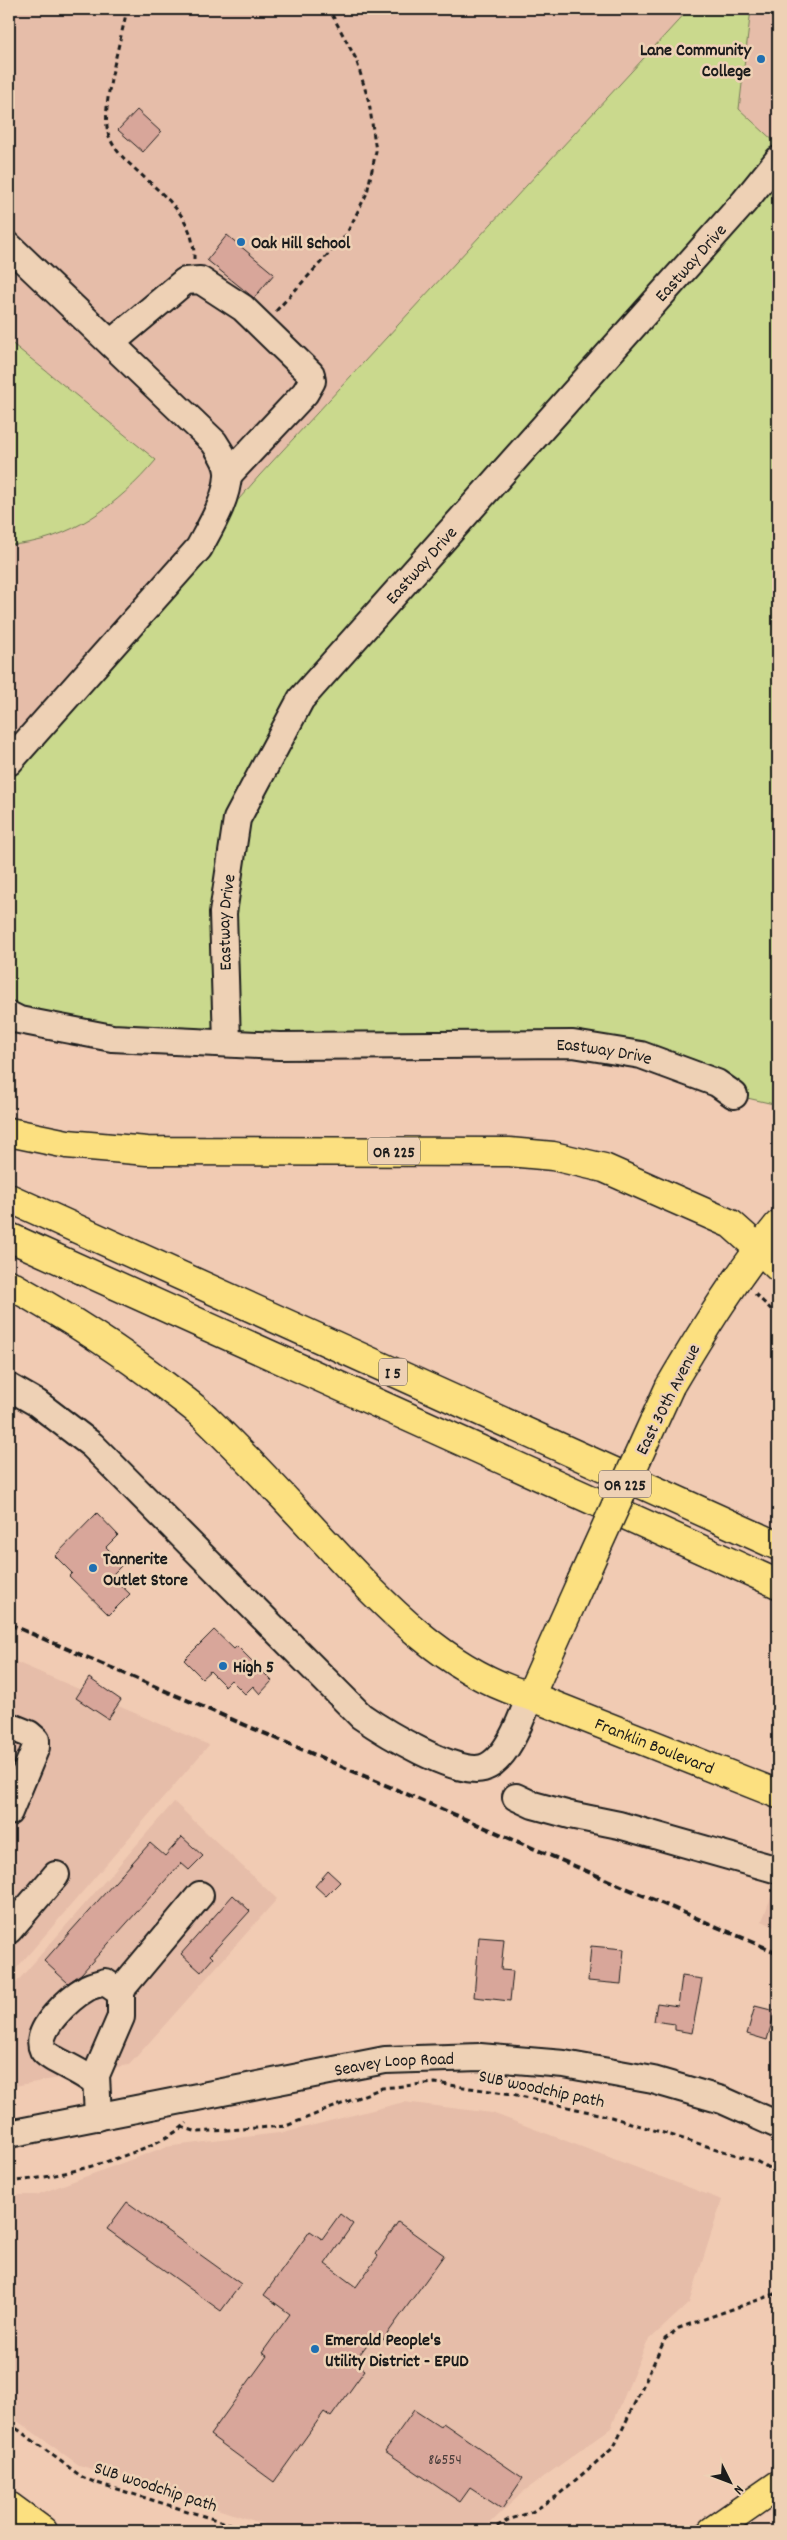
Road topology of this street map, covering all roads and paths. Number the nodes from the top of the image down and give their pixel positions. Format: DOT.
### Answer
graph roads {
  1 [pos="127,9"];
  2 [pos="329,9"];
  3 [pos="778,160"];
  4 [pos="9,246"];
  5 [pos="192,280"];
  6 [pos="263,326"];
  7 [pos="111,343"];
  8 [pos="228,474"];
  9 [pos="9,762"];
  10 [pos="9,1016"];
  11 [pos="226,1042"];
  12 [pos="734,1095"];
  13 [pos="9,1132"];
  14 [pos="9,1198"];
  15 [pos="778,1225"];
  16 [pos="9,1237"];
  17 [pos="768,1258"];
  18 [pos="9,1284"];
  19 [pos="9,1387"];
  20 [pos="778,1546"];
  21 [pos="778,1584"];
  22 [pos="530,1696"];
  23 [pos="9,1726"];
  24 [pos="778,1794"];
  25 [pos="516,1797"];
  26 [pos="9,1812"];
  27 [pos="778,1870"];
  28 [pos="56,1875"];
  29 [pos="200,1895"];
  30 [pos="9,1930"];
  31 [pos="121,1993"];
  32 [pos="95,2083"];
  33 [pos="98,2117"];
  34 [pos="778,2126"];
  35 [pos="9,2134"];
  36 [pos="778,2173"];
  37 [pos="9,2181"];
  38 [pos="778,2293"];
  39 [pos="9,2423"];
  40 [pos="778,2485"];
  41 [pos="9,2506"];
  42 [pos="43,2531"];
  43 [pos="252,2531"];
  44 [pos="489,2531"];
  45 [pos="712,2531"];
  1 -- 5 [label="path"];
  2 -- 6 [label="path"];
  3 -- 11 [label="street, Eastway Drive"];
  4 -- 7 [label="street"];
  5 -- 6 [label="street"];
  5 -- 7 [label="street"];
  6 -- 8 [label="street"];
  7 -- 8 [label="street"];
  8 -- 9 [label="street"];
  10 -- 11 [label="street, Eastway Drive"];
  11 -- 12 [label="street, Eastway Drive"];
  13 -- 17 [label="main road, OR 225"];
  14 -- 20 [label="main road, I 5"];
  15 -- 17 [label="main road, East 30th Avenue"];
  16 -- 21 [label="main road, I 5"];
  17 -- 22 [label="main road, East 30th Avenue / OR 225, bridge"];
  18 -- 22 [label="main road, Franklin Boulevard"];
  19 -- 22 [label="street"];
  22 -- 24 [label="main road, Franklin Boulevard"];
  23 -- 26 [label="street"];
  25 -- 27 [label="street"];
  28 -- 30 [label="street"];
  29 -- 31 [label="street"];
  31 -- 32 [label="street"];
  31 -- 32 [label="street"];
  32 -- 33 [label="street"];
  33 -- 34 [label="street, Seavey Loop Road"];
  33 -- 35 [label="street, Seavey Loop Road"];
  36 -- 37 [label="path, SUB woodchip path"];
  38 -- 44 [label="path"];
  39 -- 43 [label="path, SUB woodchip path"];
  40 -- 45 [label="main road"];
  41 -- 42 [label="main road"];
}
